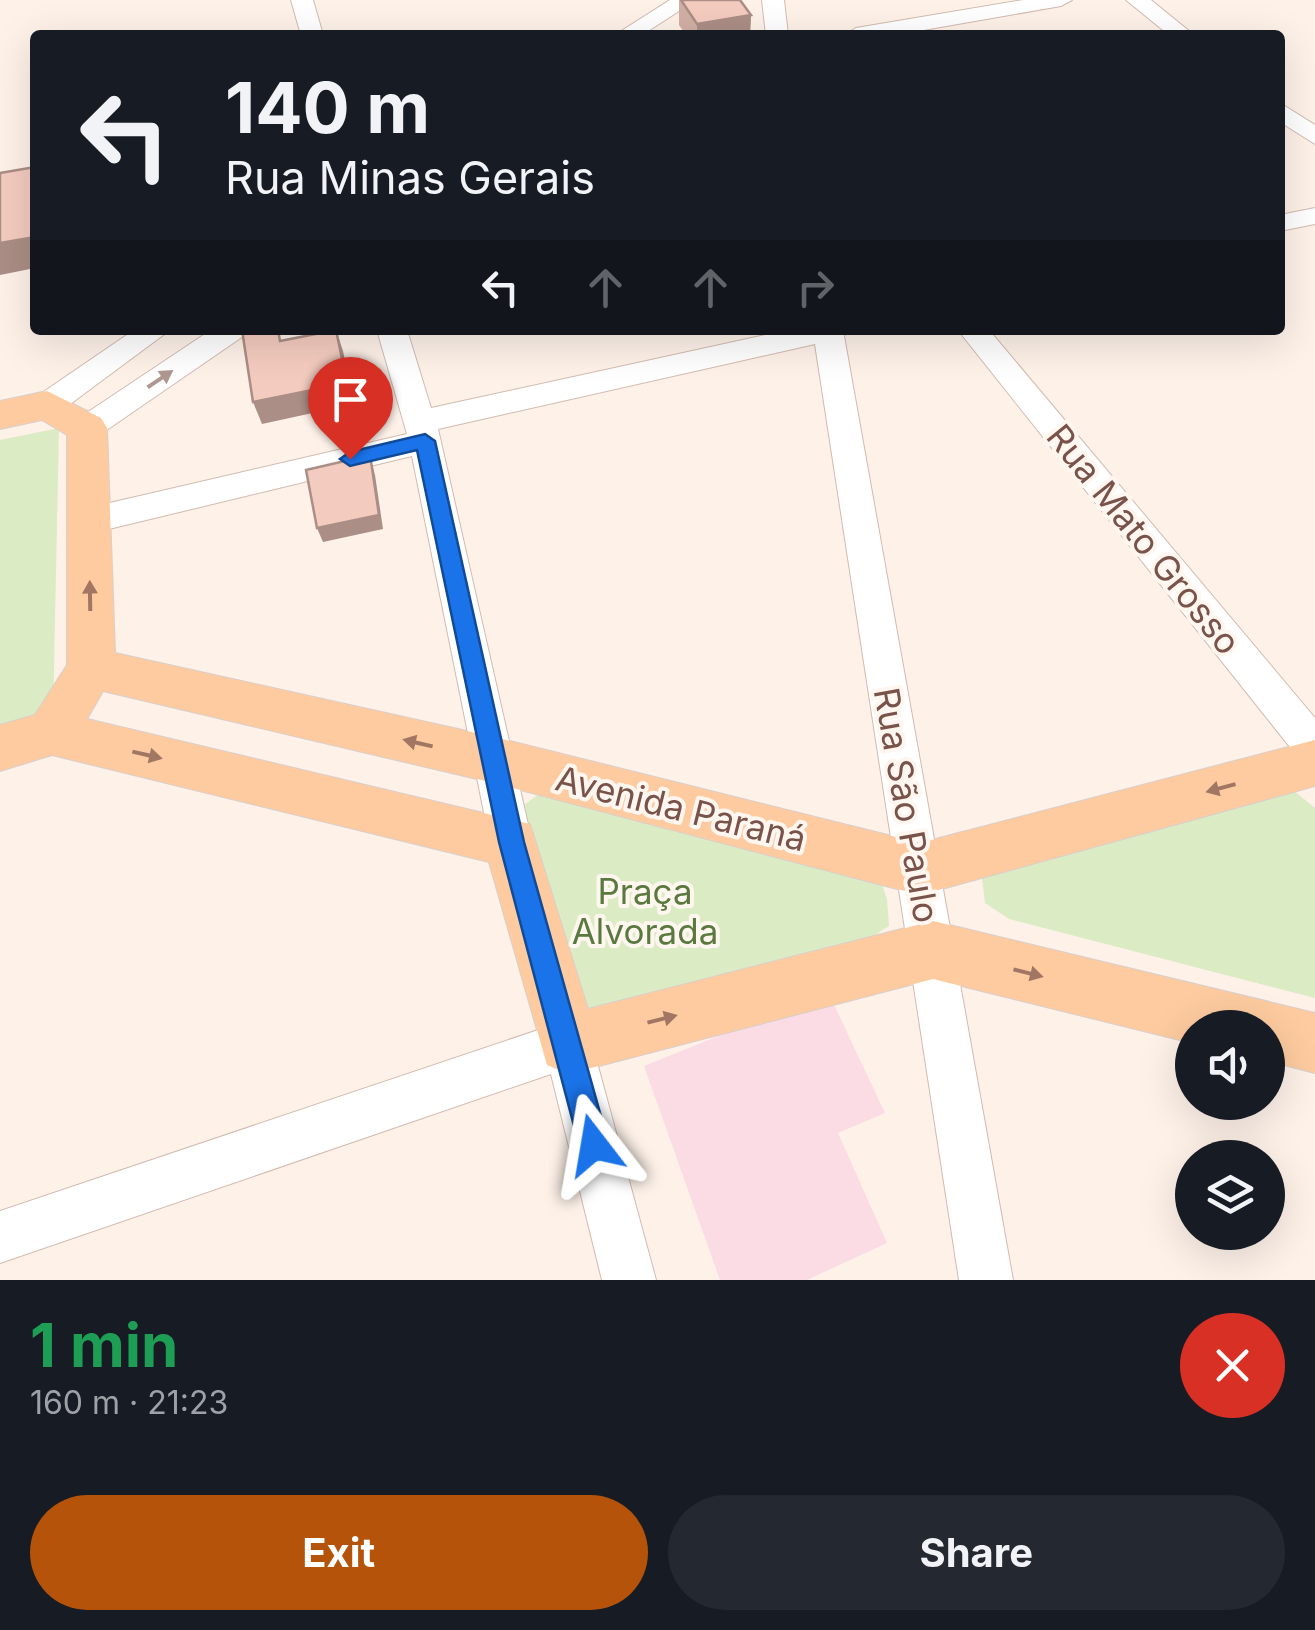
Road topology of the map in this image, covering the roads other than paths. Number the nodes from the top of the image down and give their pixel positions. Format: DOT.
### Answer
graph roads {
  1 [pos="302,0"];
  2 [pos="686,0"];
  3 [pos="774,0"];
  4 [pos="1061,0"];
  5 [pos="1137,0"];
  6 [pos="311,30"];
  7 [pos="635,30"];
  8 [pos="777,30"];
  9 [pos="885,30"];
  10 [pos="1176,30"];
  11 [pos="1285,114"];
  12 [pos="1315,137"];
  13 [pos="1315,216"];
  14 [pos="1285,222"];
  15 [pos="148,335"];
  16 [pos="225,335"];
  17 [pos="393,335"];
  18 [pos="814,335"];
  19 [pos="831,335"];
  20 [pos="977,335"];
  21 [pos="48,405"];
  22 [pos="0,415"];
  23 [pos="87,428"];
  24 [pos="422,431"];
  25 [pos="88,521"];
  26 [pos="92,668"];
  27 [pos="52,733"];
  28 [pos="0,748"];
  29 [pos="1315,748"];
  30 [pos="494,760"];
  31 [pos="1315,763"];
  32 [pos="512,842"];
  33 [pos="920,870"];
  34 [pos="933,950"];
  35 [pos="1178,1010"];
  36 [pos="1285,1036"];
  37 [pos="1315,1043"];
  38 [pos="568,1044"];
  39 [pos="0,1237"];
  40 [pos="629,1280"];
  41 [pos="986,1280"];
  1 -- 6 [label="street"];
  2 -- 7 [label="street"];
  3 -- 8 [label="street"];
  4 -- 9 [label="street"];
  5 -- 10 [label="street"];
  11 -- 12 [label="street"];
  13 -- 14 [label="street"];
  15 -- 21 [label="street"];
  23 -- 16 [label="street, one-way"];
  17 -- 24 [label="street"];
  18 -- 24 [label="street"];
  19 -- 33 [label="street, Rua São Paulo"];
  20 -- 29 [label="street, Rua Mato Grosso"];
  21 -- 22 [label="main road"];
  21 -- 23 [label="main road"];
  23 -- 25 [label="main road"];
  24 -- 25 [label="street"];
  24 -- 30 [label="street"];
  26 -- 25 [label="main road, one-way"];
  26 -- 27 [label="main road"];
  30 -- 26 [label="main road, Avenida Paraná, one-way"];
  27 -- 28 [label="main road"];
  27 -- 32 [label="main road, one-way"];
  30 -- 32 [label="street"];
  30 -- 33 [label="main road, Avenida Paraná"];
  31 -- 33 [label="main road, one-way"];
  32 -- 38 [label="main road"];
  33 -- 34 [label="street, Rua São Paulo"];
  34 -- 35 [label="main road, one-way"];
  38 -- 34 [label="main road, one-way"];
  34 -- 41 [label="street, Rua São Paulo"];
  36 -- 37 [label="main road"];
  38 -- 39 [label="street"];
  38 -- 40 [label="street"];
}
